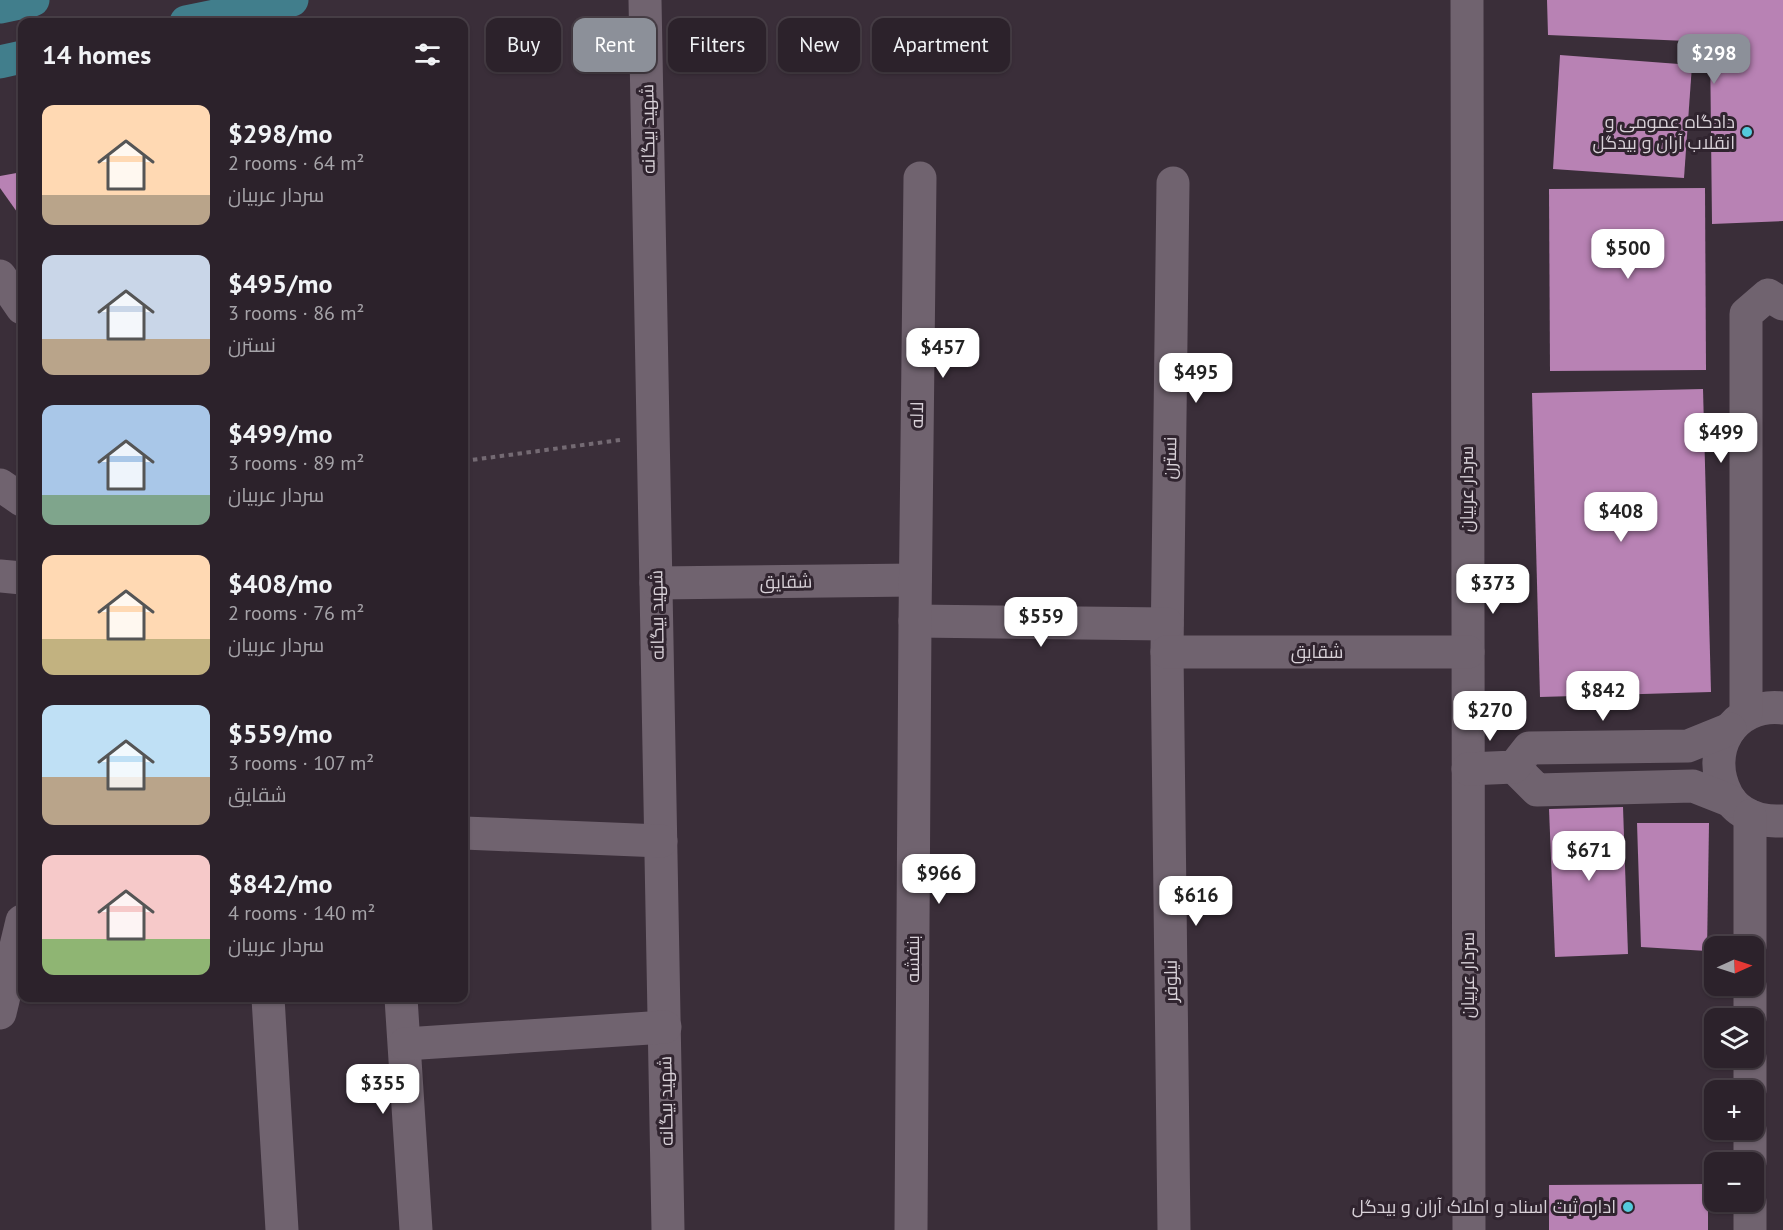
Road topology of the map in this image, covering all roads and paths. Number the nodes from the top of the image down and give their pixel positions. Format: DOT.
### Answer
graph roads {
  1 [pos="33,0"];
  2 [pos="645,0"];
  3 [pos="1467,0"];
  4 [pos="0,7"];
  5 [pos="282,9"];
  6 [pos="216,18"];
  7 [pos="18,58"];
  8 [pos="0,62"];
  9 [pos="920,178"];
  10 [pos="1173,183"];
  11 [pos="0,276"];
  12 [pos="18,302"];
  13 [pos="1783,304"];
  14 [pos="653,435"];
  15 [pos="468,460"];
  16 [pos="0,485"];
  17 [pos="18,497"];
  18 [pos="0,576"];
  19 [pos="18,578"];
  20 [pos="915,580"];
  21 [pos="657,583"];
  22 [pos="915,621"];
  23 [pos="1167,638"];
  24 [pos="1468,652"];
  25 [pos="1783,708"];
  26 [pos="1738,722"];
  27 [pos="1514,767"];
  28 [pos="1468,769"];
  29 [pos="1740,808"];
  30 [pos="1783,821"];
  31 [pos="468,833"];
  32 [pos="661,841"];
  33 [pos="1749,936"];
  34 [pos="18,938"];
  35 [pos="268,1002"];
  36 [pos="401,1002"];
  37 [pos="0,1013"];
  38 [pos="665,1027"];
  39 [pos="405,1044"];
  40 [pos="1750,1212"];
  41 [pos="282,1230"];
  42 [pos="416,1230"];
  43 [pos="668,1230"];
  44 [pos="911,1230"];
  45 [pos="1174,1230"];
  46 [pos="1469,1230"];
  47 [pos="1750,1230"];
  1 -- 4 [label="main road"];
  2 -- 14 [label="street, شهید بیگانه"];
  3 -- 24 [label="street, سردار عربیان"];
  5 -- 6 [label="main road"];
  7 -- 8 [label="main road"];
  9 -- 20 [label="street, لاله"];
  10 -- 23 [label="street, نسترن"];
  11 -- 12 [label="street"];
  13 -- 26 [label="street"];
  14 -- 15 [label="path"];
  14 -- 21 [label="street, شهید بیگانه"];
  16 -- 17 [label="street"];
  18 -- 19 [label="street"];
  20 -- 21 [label="street, شقایق"];
  20 -- 22 [label="street, بنفشه"];
  21 -- 32 [label="street, شهید بیگانه"];
  22 -- 23 [label="street, شقایق"];
  22 -- 44 [label="street, بنفشه"];
  23 -- 24 [label="street, شقایق"];
  23 -- 45 [label="street, نیلوفر"];
  24 -- 28 [label="street, سردار عربیان"];
  25 -- 26 [label="street"];
  26 -- 27 [label="street"];
  26 -- 29 [label="street"];
  27 -- 28 [label="street"];
  27 -- 29 [label="street"];
  28 -- 46 [label="street, سردار عربیان"];
  29 -- 30 [label="street"];
  29 -- 33 [label="street"];
  31 -- 32 [label="street"];
  32 -- 38 [label="street, شهید بیگانه"];
  34 -- 37 [label="street"];
  35 -- 41 [label="street"];
  36 -- 39 [label="street"];
  38 -- 39 [label="street"];
  38 -- 43 [label="street, شهید بیگانه"];
  39 -- 42 [label="street"];
  40 -- 47 [label="street"];
}
